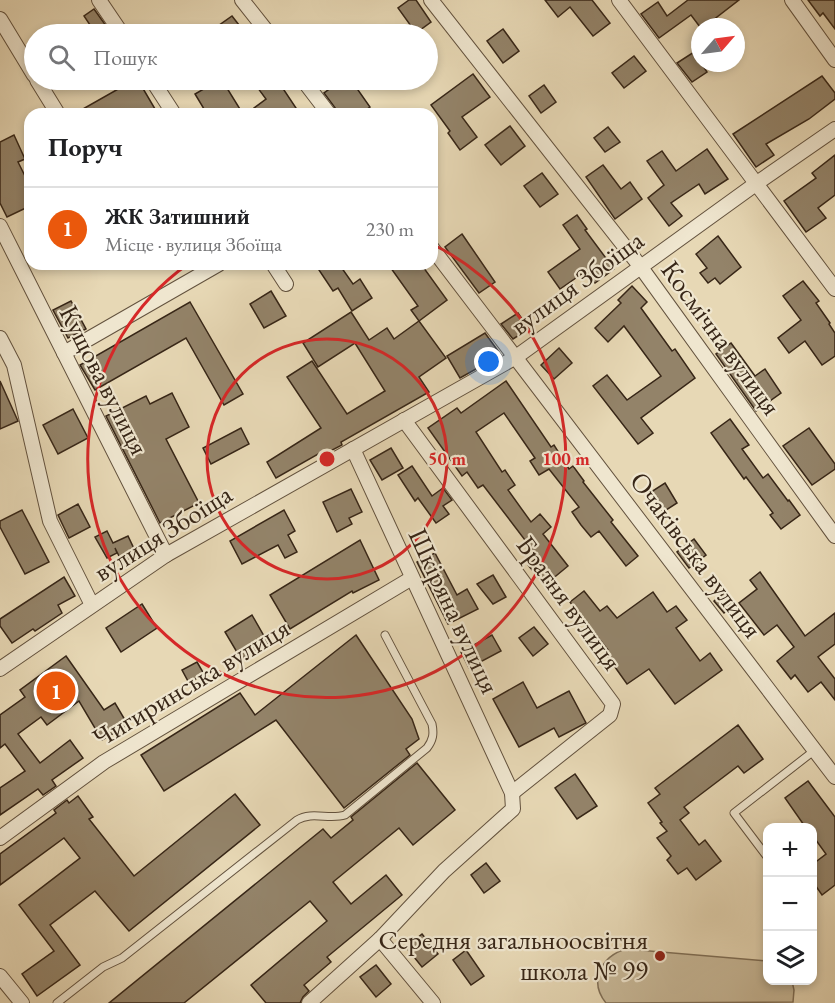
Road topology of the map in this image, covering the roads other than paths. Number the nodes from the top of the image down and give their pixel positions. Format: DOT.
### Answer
graph roads {
  1 [pos="99,0"];
  2 [pos="242,0"];
  3 [pos="431,0"];
  4 [pos="620,0"];
  5 [pos="792,0"];
  6 [pos="0,19"];
  7 [pos="115,24"];
  8 [pos="260,24"];
  9 [pos="24,59"];
  10 [pos="835,60"];
  11 [pos="43,90"];
  12 [pos="158,90"];
  13 [pos="311,90"];
  14 [pos="54,108"];
  15 [pos="170,108"];
  16 [pos="324,108"];
  17 [pos="835,129"];
  18 [pos="757,183"];
  19 [pos="0,226"];
  20 [pos="438,256"];
  21 [pos="640,266"];
  22 [pos="209,270"];
  23 [pos="277,270"];
  24 [pos="286,285"];
  25 [pos="835,289"];
  26 [pos="0,338"];
  27 [pos="64,353"];
  28 [pos="516,357"];
  29 [pos="404,420"];
  30 [pos="353,449"];
  31 [pos="835,536"];
  32 [pos="166,555"];
  33 [pos="412,578"];
  34 [pos="92,606"];
  35 [pos="385,635"];
  36 [pos="0,669"];
  37 [pos="815,750"];
  38 [pos="835,777"];
  39 [pos="512,793"];
  40 [pos="0,838"];
  41 [pos="763,851"];
  42 [pos="380,939"];
  43 [pos="0,976"];
  44 [pos="22,1003"];
  45 [pos="57,1003"];
  46 [pos="309,1003"];
  47 [pos="433,1003"];
  1 -- 7 [label="street"];
  2 -- 8 [label="street"];
  3 -- 21 [label="street, Космічна вулиця"];
  4 -- 18 [label="street"];
  5 -- 10 [label="street"];
  6 -- 9 [label="street"];
  11 -- 14 [label="street"];
  12 -- 15 [label="street"];
  13 -- 16 [label="street"];
  17 -- 18 [label="street, вулиця Збоїща"];
  18 -- 21 [label="street, вулиця Збоїща"];
  18 -- 25 [label="street"];
  19 -- 27 [label="street, Кущова вулиця"];
  20 -- 28 [label="street, Очаківська вулиця"];
  21 -- 28 [label="street, вулиця Збоїща"];
  21 -- 31 [label="street, Космічна вулиця"];
  22 -- 27 [label="street"];
  23 -- 24 [label="street"];
  26 -- 34 [label="street"];
  27 -- 32 [label="street, Кущова вулиця"];
  28 -- 29 [label="street, вулиця Збоїща"];
  28 -- 37 [label="street, Очаківська вулиця"];
  29 -- 30 [label="street, вулиця Збоїща"];
  29 -- 39 [label="street, Братня вулиця"];
  30 -- 32 [label="street, вулиця Збоїща"];
  30 -- 33 [label="street, Шкіряна вулиця"];
  32 -- 34 [label="street, вулиця Збоїща"];
  33 -- 39 [label="street, Шкіряна вулиця"];
  33 -- 40 [label="street, Чигиринська вулиця"];
  34 -- 36 [label="street, вулиця Збоїща"];
  35 -- 45 [label="lane"];
  37 -- 38 [label="street, Очаківська вулиця"];
  37 -- 41 [label="lane"];
  39 -- 42 [label="street"];
  42 -- 46 [label="street"];
  42 -- 47 [label="street"];
  43 -- 44 [label="street"];
}
